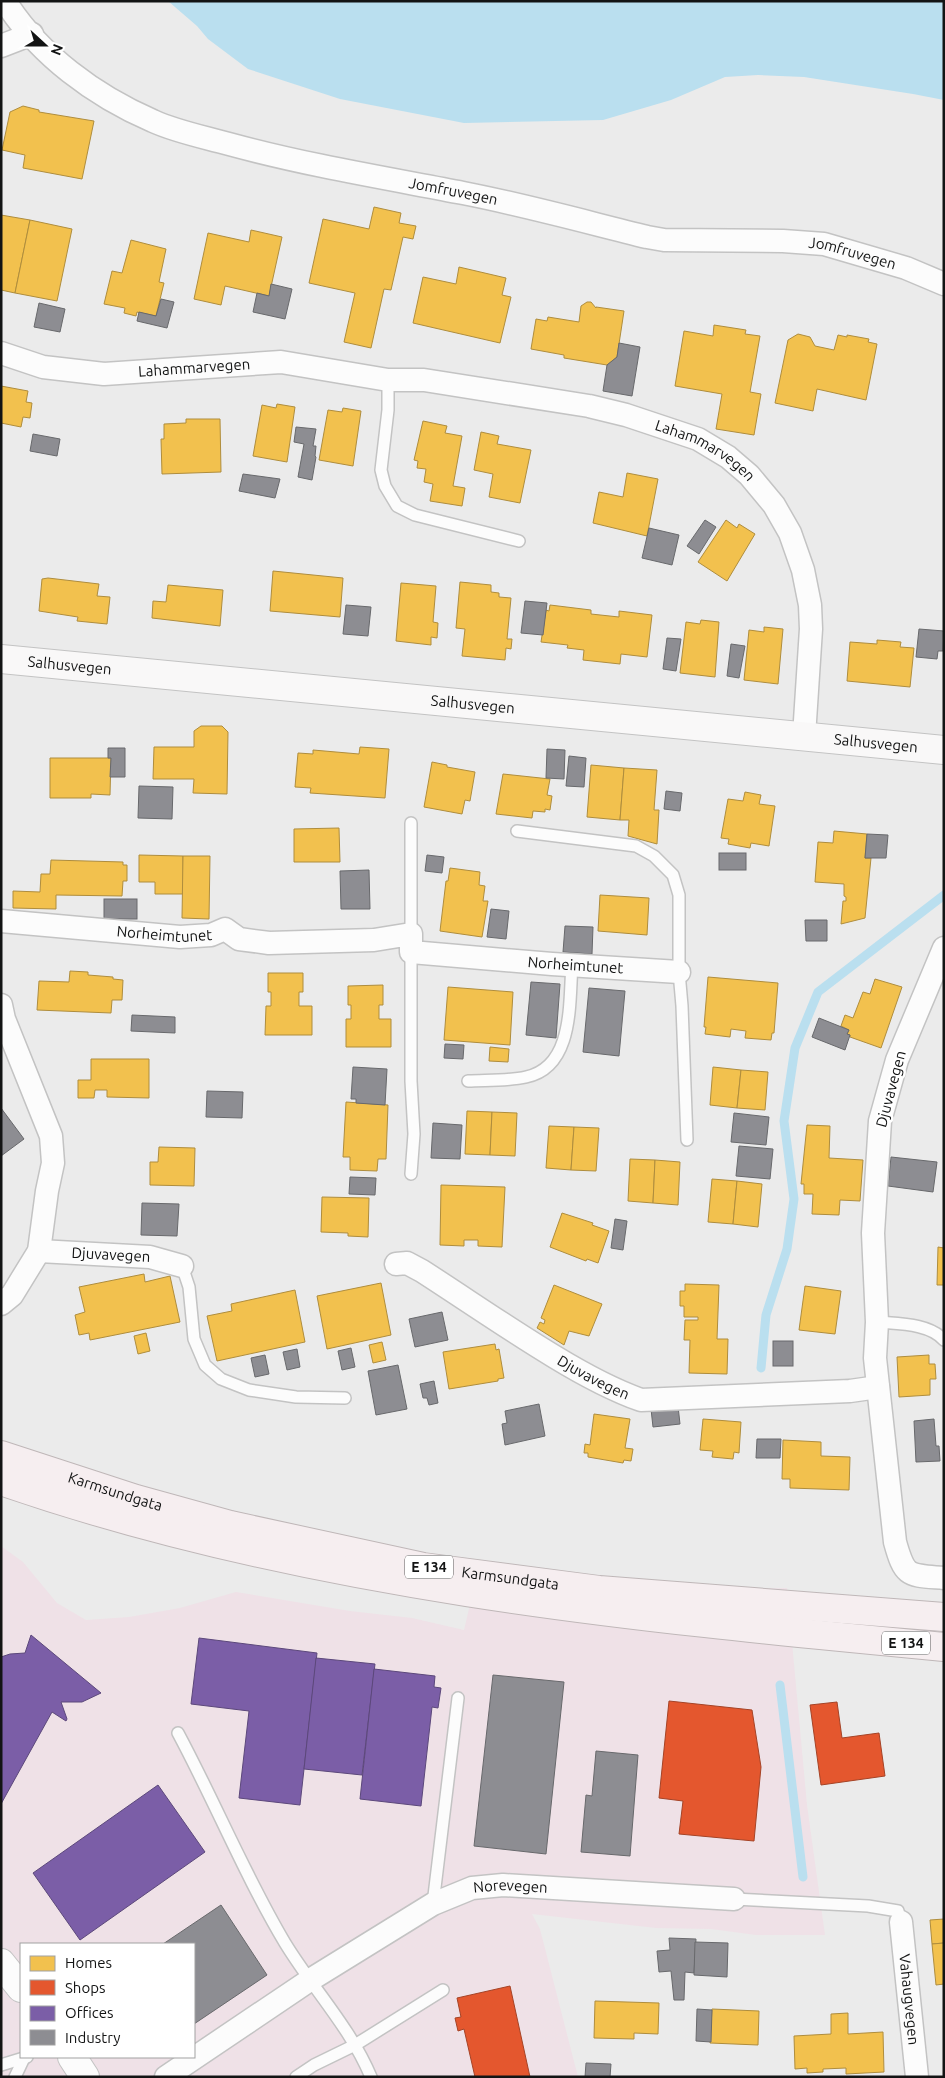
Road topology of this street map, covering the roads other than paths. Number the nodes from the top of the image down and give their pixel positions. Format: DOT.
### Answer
graph roads {
  1 [pos="5,1"];
  2 [pos="32,34"];
  3 [pos="1,46"];
  4 [pos="944,284"];
  5 [pos="1,353"];
  6 [pos="388,380"];
  7 [pos="519,541"];
  8 [pos="1,659"];
  9 [pos="804,736"];
  10 [pos="944,750"];
  11 [pos="411,824"];
  12 [pos="516,831"];
  13 [pos="1,921"];
  14 [pos="411,943"];
  15 [pos="944,948"];
  16 [pos="572,965"];
  17 [pos="679,972"];
  18 [pos="1,1006"];
  19 [pos="468,1081"];
  20 [pos="687,1140"];
  21 [pos="411,1174"];
  22 [pos="39,1251"];
  23 [pos="396,1264"];
  24 [pos="182,1266"];
  25 [pos="1,1304"];
  26 [pos="877,1322"];
  27 [pos="944,1340"];
  28 [pos="878,1387"];
  29 [pos="345,1398"];
  30 [pos="1,1454"];
  31 [pos="1,1481"];
  32 [pos="944,1578"];
  33 [pos="944,1617"];
  34 [pos="944,1647"];
  35 [pos="458,1698"];
  36 [pos="178,1733"];
  37 [pos="734,1899"];
  38 [pos="433,1904"];
  39 [pos="901,1922"];
  40 [pos="1,1963"];
  41 [pos="310,1980"];
  42 [pos="20,1987"];
  43 [pos="444,1990"];
  44 [pos="355,2045"];
  45 [pos="195,2057"];
  46 [pos="26,2058"];
  47 [pos="73,2058"];
  48 [pos="194,2058"];
  49 [pos="1,2066"];
  50 [pos="15,2077"];
  51 [pos="85,2077"];
  52 [pos="166,2077"];
  53 [pos="296,2077"];
  54 [pos="372,2077"];
  55 [pos="917,2077"];
  1 -- 2 [label="street, Jomfruvegen"];
  2 -- 3 [label="street"];
  2 -- 4 [label="street, Jomfruvegen"];
  5 -- 6 [label="street, Lahammarvegen"];
  6 -- 7 [label="lane"];
  6 -- 9 [label="street, Lahammarvegen"];
  8 -- 9 [label="main road, Salhusvegen"];
  9 -- 10 [label="main road, Salhusvegen"];
  11 -- 14 [label="lane"];
  12 -- 17 [label="lane"];
  13 -- 14 [label="street, Norheimtunet"];
  14 -- 16 [label="street, Norheimtunet"];
  14 -- 21 [label="lane"];
  15 -- 26 [label="street, Djuvavegen"];
  16 -- 17 [label="street, Norheimtunet"];
  16 -- 19 [label="lane"];
  17 -- 20 [label="lane"];
  18 -- 22 [label="street"];
  22 -- 24 [label="street, Djuvavegen"];
  22 -- 25 [label="street"];
  23 -- 28 [label="street, Djuvavegen"];
  24 -- 29 [label="lane"];
  26 -- 27 [label="lane"];
  26 -- 28 [label="street, Djuvavegen"];
  28 -- 32 [label="street, Djuvavegen"];
  30 -- 33 [label="highway, Karmsundgata / E 134"];
  31 -- 34 [label="highway, Karmsundgata / E 134"];
  35 -- 38 [label="lane"];
  36 -- 41 [label="lane"];
  37 -- 38 [label="street, Norevegen"];
  37 -- 39 [label="lane"];
  38 -- 41 [label="street, Norevegen"];
  39 -- 55 [label="street, Vahaugvegen"];
  40 -- 42 [label="street"];
  41 -- 44 [label="lane"];
  41 -- 45 [label="street, Norevegen"];
  43 -- 44 [label="lane"];
  44 -- 53 [label="lane"];
  44 -- 54 [label="lane"];
  46 -- 49 [label="lane"];
  46 -- 50 [label="lane"];
  47 -- 51 [label="street"];
  48 -- 52 [label="street, Norevegen"];
}
